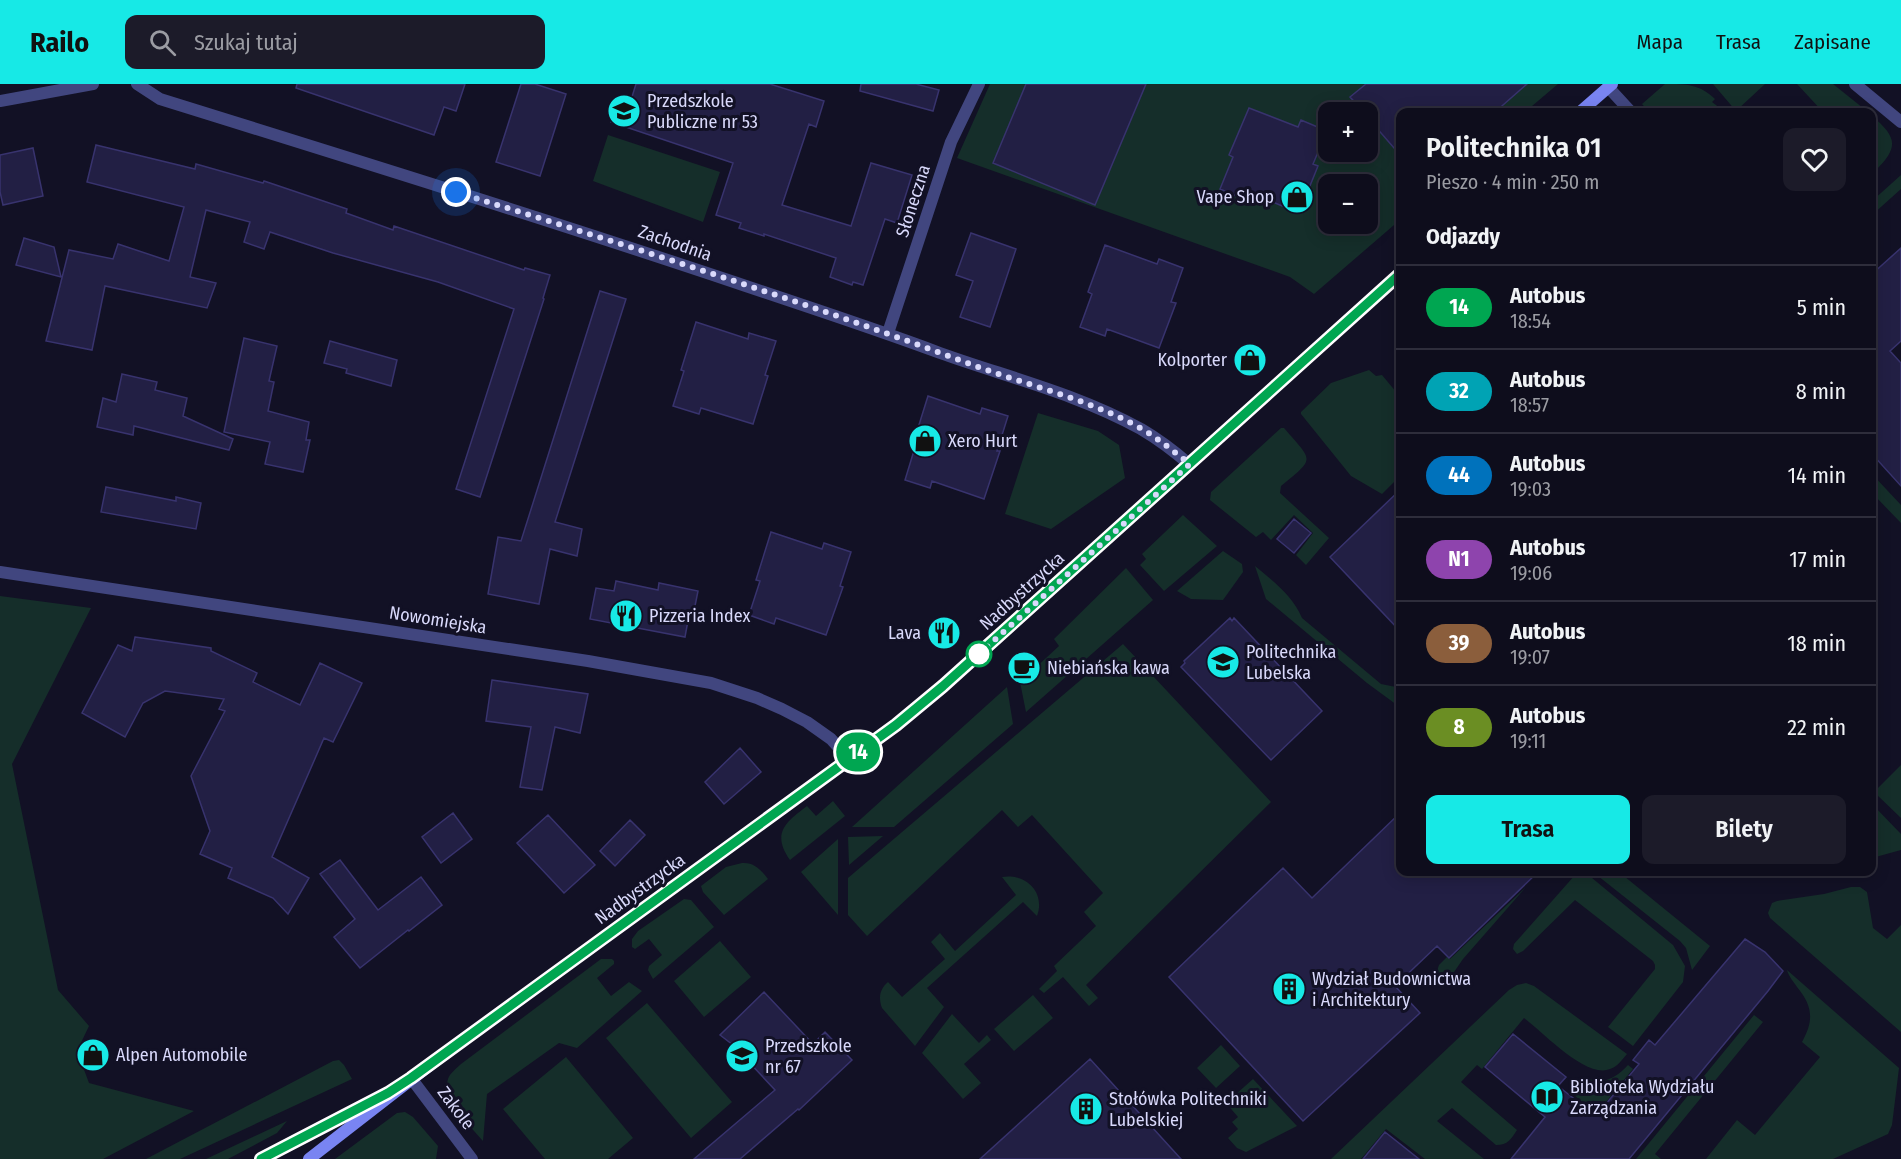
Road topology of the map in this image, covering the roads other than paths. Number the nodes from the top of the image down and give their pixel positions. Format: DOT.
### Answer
graph roads {
  1 [pos="93,84"];
  2 [pos="137,84"];
  3 [pos="979,84"];
  4 [pos="1856,84"];
  5 [pos="1610,86"];
  6 [pos="0,101"];
  7 [pos="1585,108"];
  8 [pos="1628,108"];
  9 [pos="1901,122"];
  10 [pos="1396,278"];
  11 [pos="888,333"];
  12 [pos="1190,464"];
  13 [pos="0,572"];
  14 [pos="849,759"];
  15 [pos="411,1078"];
  16 [pos="261,1159"];
  17 [pos="309,1159"];
  18 [pos="472,1159"];
  1 -- 6 [label="street"];
  2 -- 11 [label="street, Zachodnia"];
  3 -- 11 [label="street, Słoneczna"];
  4 -- 9 [label="street"];
  5 -- 7 [label="street"];
  5 -- 8 [label="street"];
  10 -- 12 [label="street, Nadbystrzycka"];
  11 -- 12 [label="street, Zachodnia"];
  12 -- 14 [label="street, Nadbystrzycka"];
  13 -- 14 [label="street, Nowomiejska"];
  14 -- 15 [label="street, Nadbystrzycka"];
  15 -- 16 [label="street, Nadbystrzycka"];
  15 -- 17 [label="street, Nadbystrzycka"];
  15 -- 18 [label="street, Zakole"];
}
